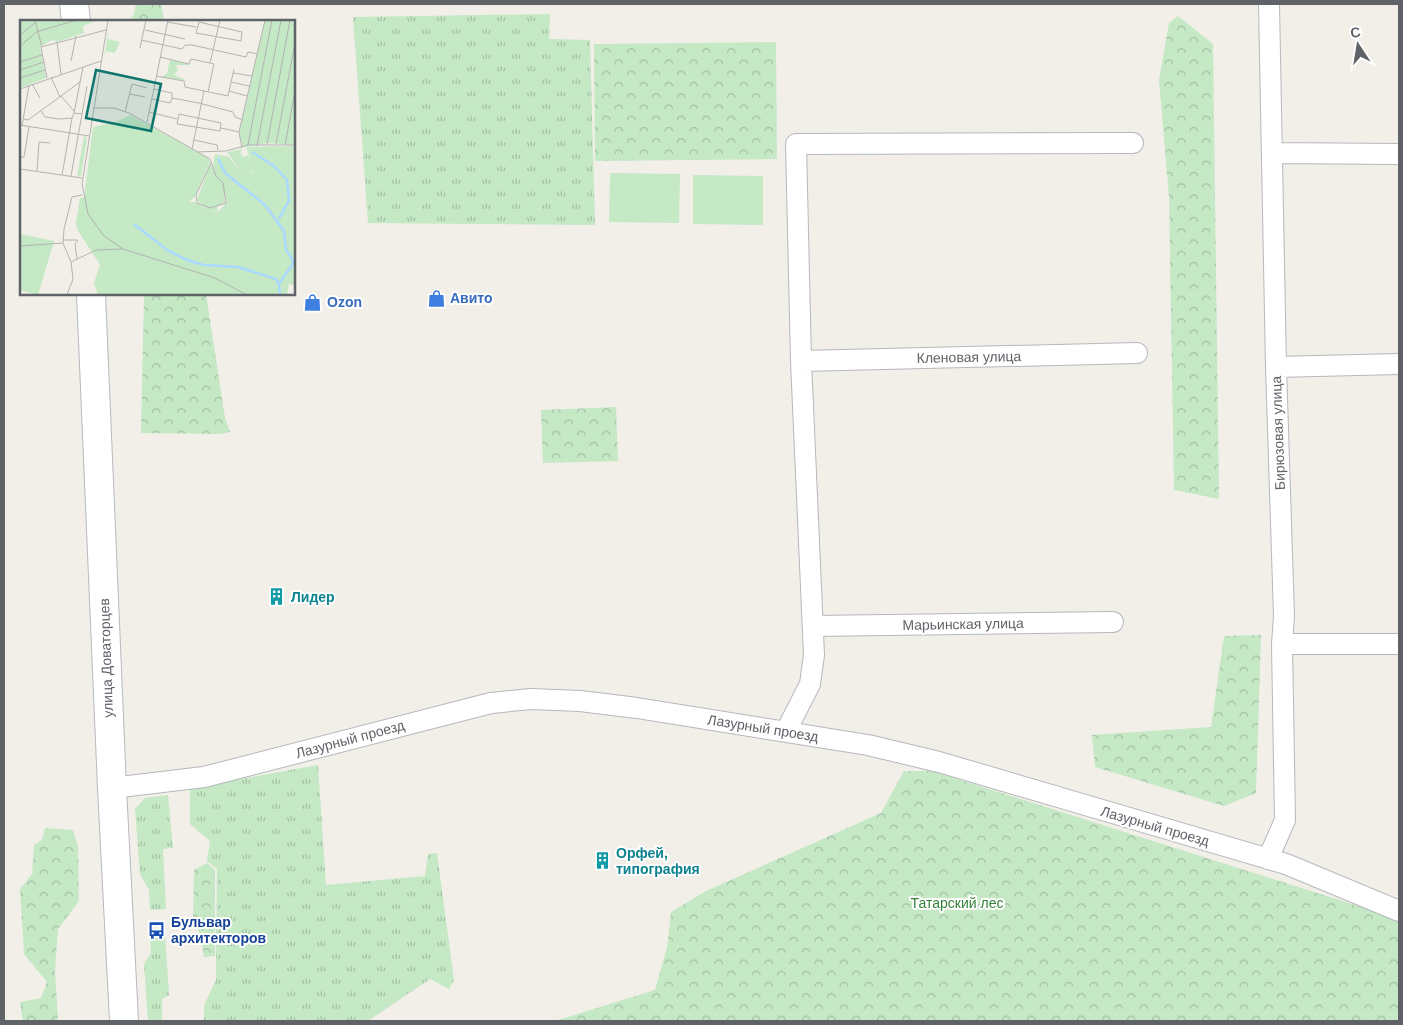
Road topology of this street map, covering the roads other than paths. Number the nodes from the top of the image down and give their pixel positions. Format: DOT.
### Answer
graph roads {
  1 [pos="74,4"];
  2 [pos="1269,4"];
  3 [pos="76,20"];
  4 [pos="1133,143"];
  5 [pos="1272,153"];
  6 [pos="1399,154"];
  7 [pos="91,295"];
  8 [pos="1137,353"];
  9 [pos="802,361"];
  10 [pos="1399,364"];
  11 [pos="1276,367"];
  12 [pos="1114,622"];
  13 [pos="813,626"];
  14 [pos="1282,644"];
  15 [pos="1399,644"];
  16 [pos="786,731"];
  17 [pos="112,788"];
  18 [pos="1268,859"];
  19 [pos="1399,911"];
  20 [pos="124,1021"];
  1 -- 3 [label="main road"];
  2 -- 5 [label="street, Бирюзовая улица"];
  4 -- 9 [label="street"];
  5 -- 6 [label="street"];
  5 -- 11 [label="street, Бирюзовая улица"];
  7 -- 17 [label="main road, улица Доваторцев"];
  8 -- 9 [label="street, Кленовая улица"];
  9 -- 13 [label="street"];
  10 -- 11 [label="street"];
  11 -- 14 [label="street, Бирюзовая улица"];
  12 -- 13 [label="street, Марьинская улица"];
  13 -- 16 [label="street"];
  14 -- 15 [label="street"];
  14 -- 18 [label="street, Бирюзовая улица"];
  16 -- 17 [label="street, Лазурный проезд"];
  16 -- 18 [label="street, Лазурный проезд"];
  17 -- 20 [label="main road, улица Доваторцев"];
  18 -- 19 [label="street, Лазурный проезд"];
}
